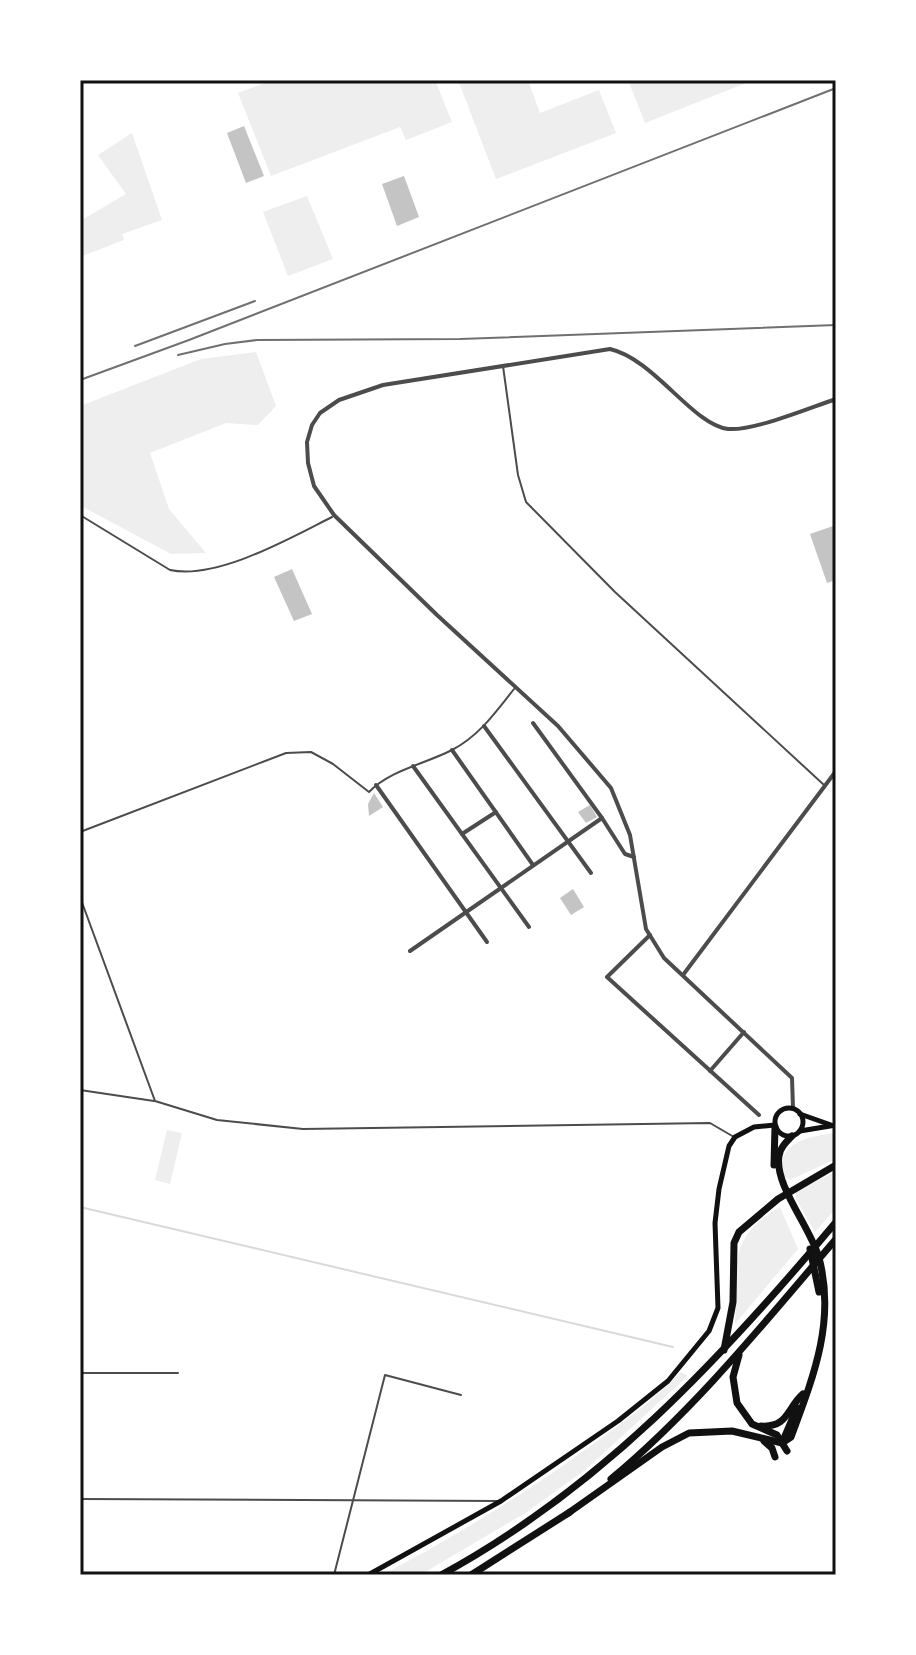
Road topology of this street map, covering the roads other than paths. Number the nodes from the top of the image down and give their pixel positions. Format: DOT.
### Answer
graph roads {
  1 [pos="503,366"];
  2 [pos="836,399"];
  3 [pos="80,515"];
  4 [pos="334,515"];
  5 [pos="515,687"];
  6 [pos="533,723"];
  7 [pos="484,726"];
  8 [pos="452,750"];
  9 [pos="413,766"];
  10 [pos="836,771"];
  11 [pos="376,785"];
  12 [pos="825,786"];
  13 [pos="496,812"];
  14 [pos="602,818"];
  15 [pos="80,832"];
  16 [pos="462,834"];
  17 [pos="568,842"];
  18 [pos="634,857"];
  19 [pos="533,865"];
  20 [pos="591,873"];
  21 [pos="500,889"];
  22 [pos="80,897"];
  23 [pos="466,912"];
  24 [pos="529,927"];
  25 [pos="650,935"];
  26 [pos="487,942"];
  27 [pos="410,951"];
  28 [pos="683,975"];
  29 [pos="744,1032"];
  30 [pos="710,1071"];
  31 [pos="80,1090"];
  32 [pos="155,1101"];
  33 [pos="793,1108"];
  34 [pos="800,1114"];
  35 [pos="759,1115"];
  36 [pos="834,1125"];
  37 [pos="775,1126"];
  38 [pos="800,1131"];
  39 [pos="792,1136"];
  40 [pos="735,1137"];
  41 [pos="836,1165"];
  42 [pos="786,1194"];
  43 [pos="836,1222"];
  44 [pos="836,1239"];
  45 [pos="822,1299"];
  46 [pos="723,1350"];
  47 [pos="740,1353"];
  48 [pos="80,1373"];
  49 [pos="178,1373"];
  50 [pos="803,1394"];
  51 [pos="461,1395"];
  52 [pos="746,1418"];
  53 [pos="751,1434"];
  54 [pos="782,1443"];
  55 [pos="787,1451"];
  56 [pos="775,1457"];
  57 [pos="80,1499"];
  58 [pos="352,1499"];
  59 [pos="501,1501"];
  60 [pos="567,1514"];
  61 [pos="334,1575"];
  62 [pos="368,1575"];
  63 [pos="441,1575"];
  64 [pos="471,1575"];
  1 -- 2 [label="street"];
  1 -- 4 [label="street"];
  1 -- 12 [label="lane"];
  3 -- 4 [label="lane"];
  4 -- 5 [label="street"];
  5 -- 7 [label="lane"];
  5 -- 18 [label="street"];
  6 -- 14 [label="street"];
  7 -- 8 [label="lane"];
  7 -- 17 [label="street"];
  8 -- 9 [label="lane"];
  8 -- 13 [label="street"];
  9 -- 11 [label="lane"];
  9 -- 16 [label="street"];
  10 -- 12 [label="street"];
  11 -- 15 [label="lane"];
  11 -- 23 [label="street"];
  12 -- 28 [label="street"];
  13 -- 16 [label="street"];
  13 -- 19 [label="street"];
  14 -- 17 [label="street"];
  14 -- 18 [label="street"];
  16 -- 21 [label="street"];
  17 -- 19 [label="street"];
  17 -- 20 [label="street"];
  18 -- 25 [label="street"];
  19 -- 21 [label="street"];
  21 -- 23 [label="street"];
  21 -- 24 [label="street"];
  22 -- 32 [label="lane"];
  23 -- 26 [label="street"];
  23 -- 27 [label="street"];
  25 -- 28 [label="street"];
  25 -- 30 [label="street"];
  28 -- 29 [label="street"];
  29 -- 30 [label="street"];
  29 -- 33 [label="street"];
  30 -- 35 [label="street"];
  31 -- 32 [label="lane"];
  32 -- 40 [label="lane"];
  33 -- 34 [label="main road"];
  33 -- 37 [label="main road"];
  34 -- 36 [label="main road"];
  34 -- 38 [label="main road"];
  36 -- 38 [label="main road"];
  37 -- 39 [label="main road"];
  37 -- 40 [label="main road"];
  37 -- 42 [label="highway"];
  38 -- 39 [label="main road"];
  39 -- 42 [label="highway"];
  40 -- 59 [label="main road"];
  41 -- 42 [label="highway"];
  42 -- 45 [label="highway"];
  42 -- 46 [label="highway"];
  43 -- 46 [label="highway"];
  44 -- 47 [label="highway"];
  45 -- 50 [label="highway"];
  45 -- 54 [label="highway"];
  46 -- 63 [label="highway"];
  47 -- 52 [label="highway"];
  47 -- 60 [label="highway"];
  48 -- 49 [label="lane"];
  50 -- 52 [label="highway"];
  50 -- 54 [label="highway"];
  51 -- 58 [label="lane"];
  52 -- 54 [label="highway"];
  53 -- 54 [label="highway"];
  53 -- 56 [label="highway"];
  53 -- 60 [label="highway"];
  54 -- 55 [label="highway"];
  57 -- 58 [label="lane"];
  58 -- 59 [label="lane"];
  58 -- 61 [label="lane"];
  59 -- 62 [label="main road"];
  60 -- 64 [label="highway"];
}
